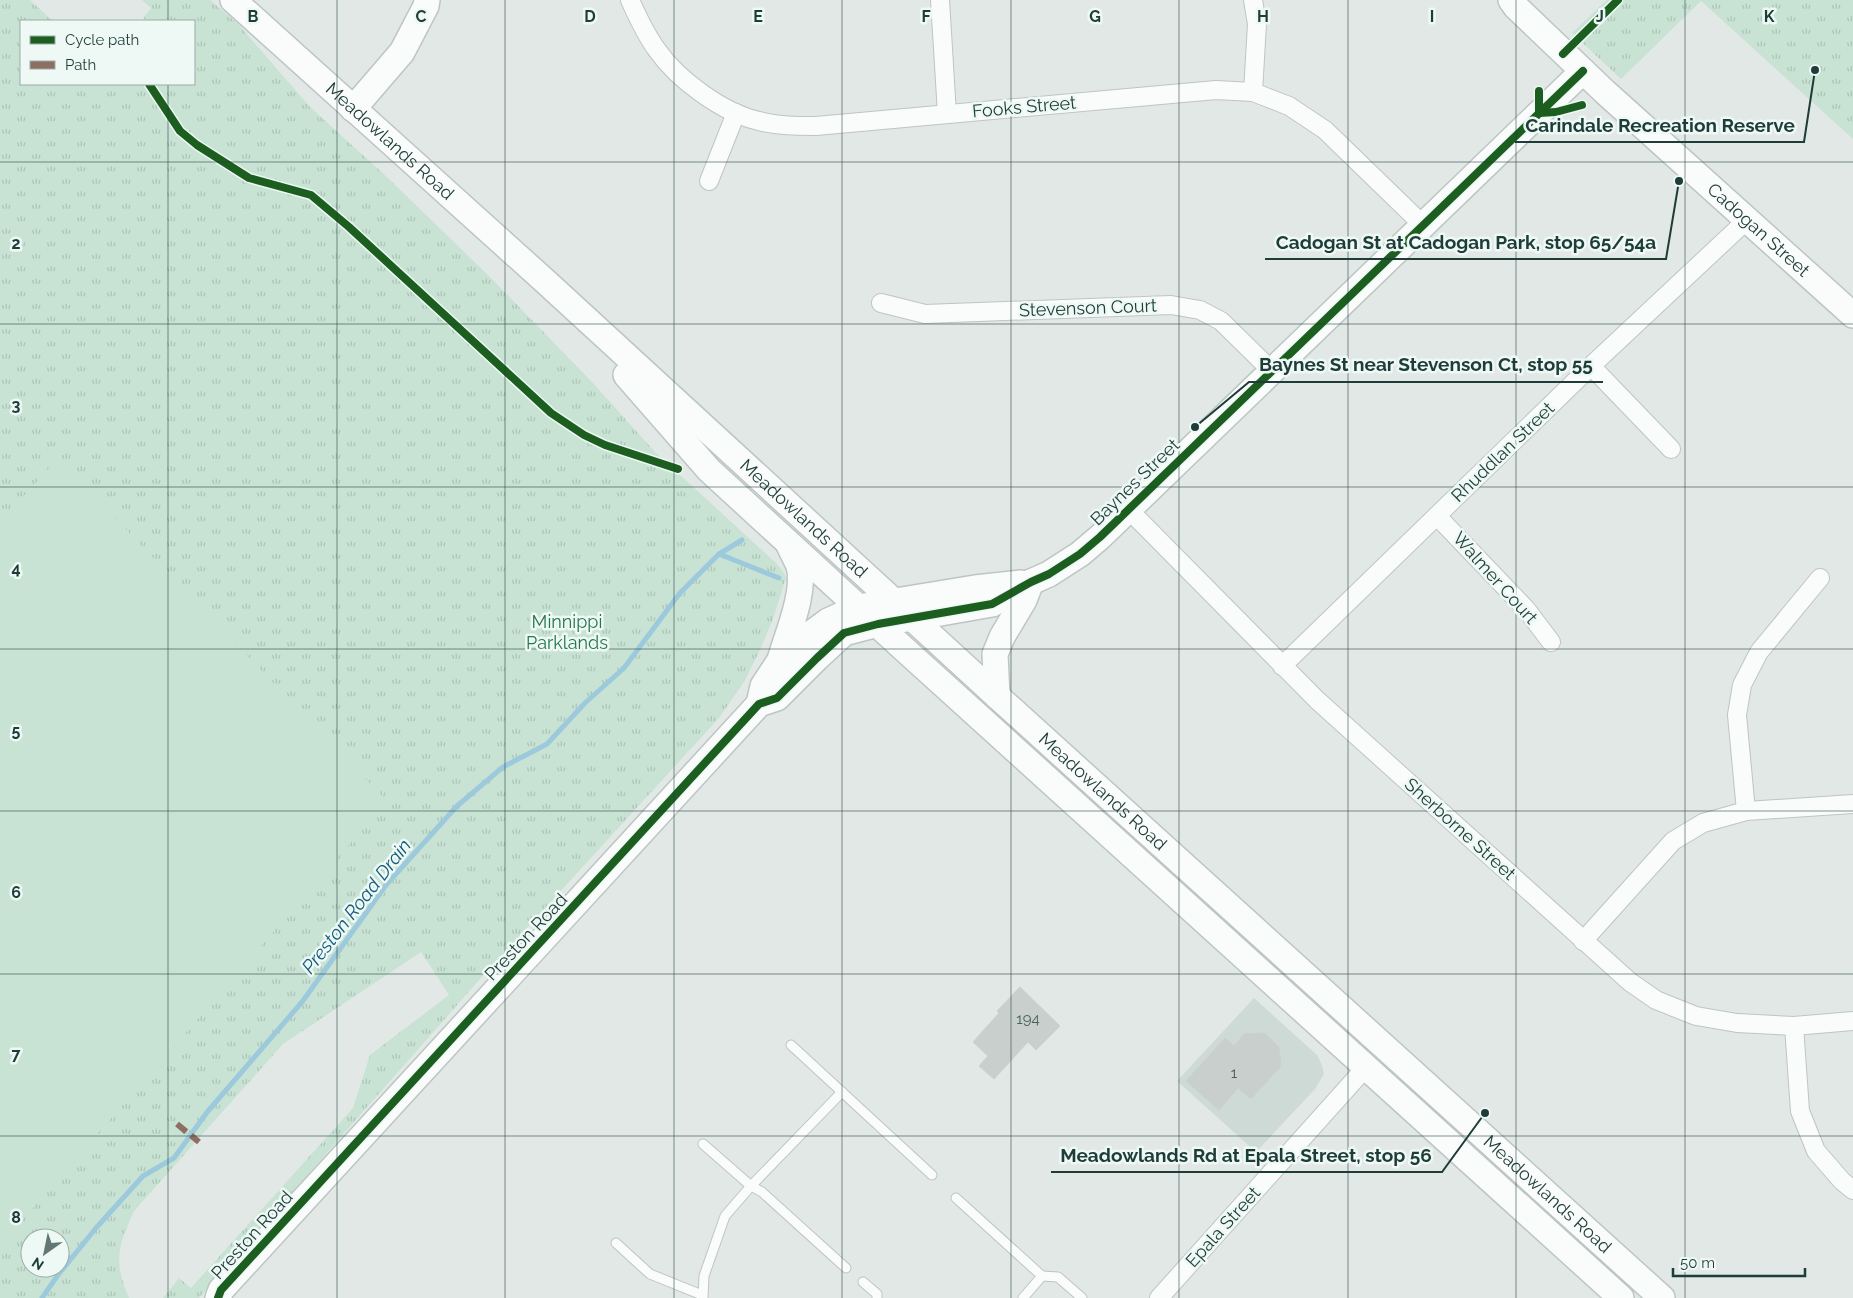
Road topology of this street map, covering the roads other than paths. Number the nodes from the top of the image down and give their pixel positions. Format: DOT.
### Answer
graph roads {
  1 [pos="233,0"];
  2 [pos="427,0"];
  3 [pos="630,0"];
  4 [pos="940,0"];
  5 [pos="1253,0"];
  6 [pos="1511,0"];
  7 [pos="1583,71"];
  8 [pos="1253,92"];
  9 [pos="353,109"];
  10 [pos="736,113"];
  11 [pos="947,114"];
  12 [pos="708,181"];
  13 [pos="1748,220"];
  14 [pos="1423,225"];
  15 [pos="546,282"];
  16 [pos="881,303"];
  17 [pos="1853,315"];
  18 [pos="1591,366"];
  19 [pos="1272,371"];
  20 [pos="1671,449"];
  21 [pos="1128,509"];
  22 [pos="1438,516"];
  23 [pos="786,540"];
  24 [pos="1820,578"];
  25 [pos="1031,582"];
  26 [pos="894,602"];
  27 [pos="859,607"];
  28 [pos="912,619"];
  29 [pos="878,624"];
  30 [pos="1551,642"];
  31 [pos="780,660"];
  32 [pos="1282,666"];
  33 [pos="997,696"];
  34 [pos="759,704"];
  35 [pos="1853,804"];
  36 [pos="1746,811"];
  37 [pos="1583,940"];
  38 [pos="1853,1021"];
  39 [pos="1794,1026"];
  40 [pos="791,1046"];
  41 [pos="1367,1066"];
  42 [pos="842,1092"];
  43 [pos="703,1144"];
  44 [pos="932,1175"];
  45 [pos="751,1186"];
  46 [pos="1853,1190"];
  47 [pos="956,1198"];
  48 [pos="616,1243"];
  49 [pos="846,1268"];
  50 [pos="1042,1276"];
  51 [pos="863,1282"];
  52 [pos="703,1296"];
  53 [pos="218,1298"];
  54 [pos="877,1298"];
  55 [pos="1023,1298"];
  56 [pos="1082,1298"];
  57 [pos="1159,1298"];
  58 [pos="1621,1298"];
  59 [pos="1662,1298"];
  1 -- 9 [label="main road, Meadowlands Road"];
  2 -- 9 [label="main road"];
  3 -- 10 [label="street, Fooks Street"];
  4 -- 11 [label="street"];
  5 -- 8 [label="street"];
  6 -- 7 [label="main road, Cadogan Street"];
  7 -- 13 [label="main road, Cadogan Street"];
  7 -- 14 [label="main road, Baynes Street"];
  8 -- 11 [label="street, Fooks Street"];
  8 -- 14 [label="street, Fooks Street"];
  9 -- 15 [label="main road, Meadowlands Road"];
  10 -- 11 [label="street, Fooks Street"];
  10 -- 12 [label="street"];
  13 -- 17 [label="main road, Cadogan Street"];
  13 -- 18 [label="street, Rhuddlan Street"];
  14 -- 19 [label="main road, Baynes Street"];
  15 -- 23 [label="main road, Meadowlands Road"];
  15 -- 26 [label="main road, Meadowlands Road"];
  16 -- 19 [label="street, Stevenson Court"];
  18 -- 20 [label="street"];
  18 -- 22 [label="street, Rhuddlan Street"];
  19 -- 21 [label="main road, Baynes Street"];
  21 -- 25 [label="main road, Baynes Street"];
  21 -- 32 [label="street, Sherborne Street"];
  22 -- 30 [label="street, Walmer Court"];
  22 -- 32 [label="street, Rhuddlan Street"];
  23 -- 27 [label="main road, Meadowlands Road"];
  23 -- 31 [label="main road"];
  24 -- 36 [label="street"];
  25 -- 26 [label="main road, Baynes Street"];
  25 -- 28 [label="main road, Baynes Street"];
  25 -- 33 [label="main road"];
  26 -- 27 [label="main road, Baynes Street"];
  26 -- 28 [label="main road, Meadowlands Road"];
  27 -- 29 [label="main road, Meadowlands Road"];
  27 -- 31 [label="main road, Preston Road"];
  28 -- 29 [label="main road, Baynes Street"];
  28 -- 33 [label="main road, Meadowlands Road"];
  29 -- 34 [label="main road, Preston Road"];
  29 -- 41 [label="main road, Meadowlands Road"];
  31 -- 34 [label="main road, Preston Road"];
  32 -- 37 [label="street, Sherborne Street"];
  33 -- 59 [label="main road, Meadowlands Road"];
  34 -- 53 [label="main road, Preston Road"];
  35 -- 36 [label="street"];
  36 -- 37 [label="street"];
  37 -- 39 [label="street, Sherborne Street"];
  38 -- 39 [label="street, Sherborne Street"];
  39 -- 46 [label="street"];
  40 -- 42 [label="lane"];
  41 -- 57 [label="street, Epala Street"];
  41 -- 58 [label="main road, Meadowlands Road"];
  42 -- 44 [label="lane"];
  42 -- 45 [label="lane"];
  43 -- 45 [label="lane"];
  45 -- 49 [label="lane"];
  45 -- 52 [label="lane"];
  47 -- 50 [label="lane"];
  48 -- 52 [label="lane"];
  50 -- 55 [label="lane"];
  50 -- 56 [label="lane"];
  51 -- 54 [label="lane"];
}
